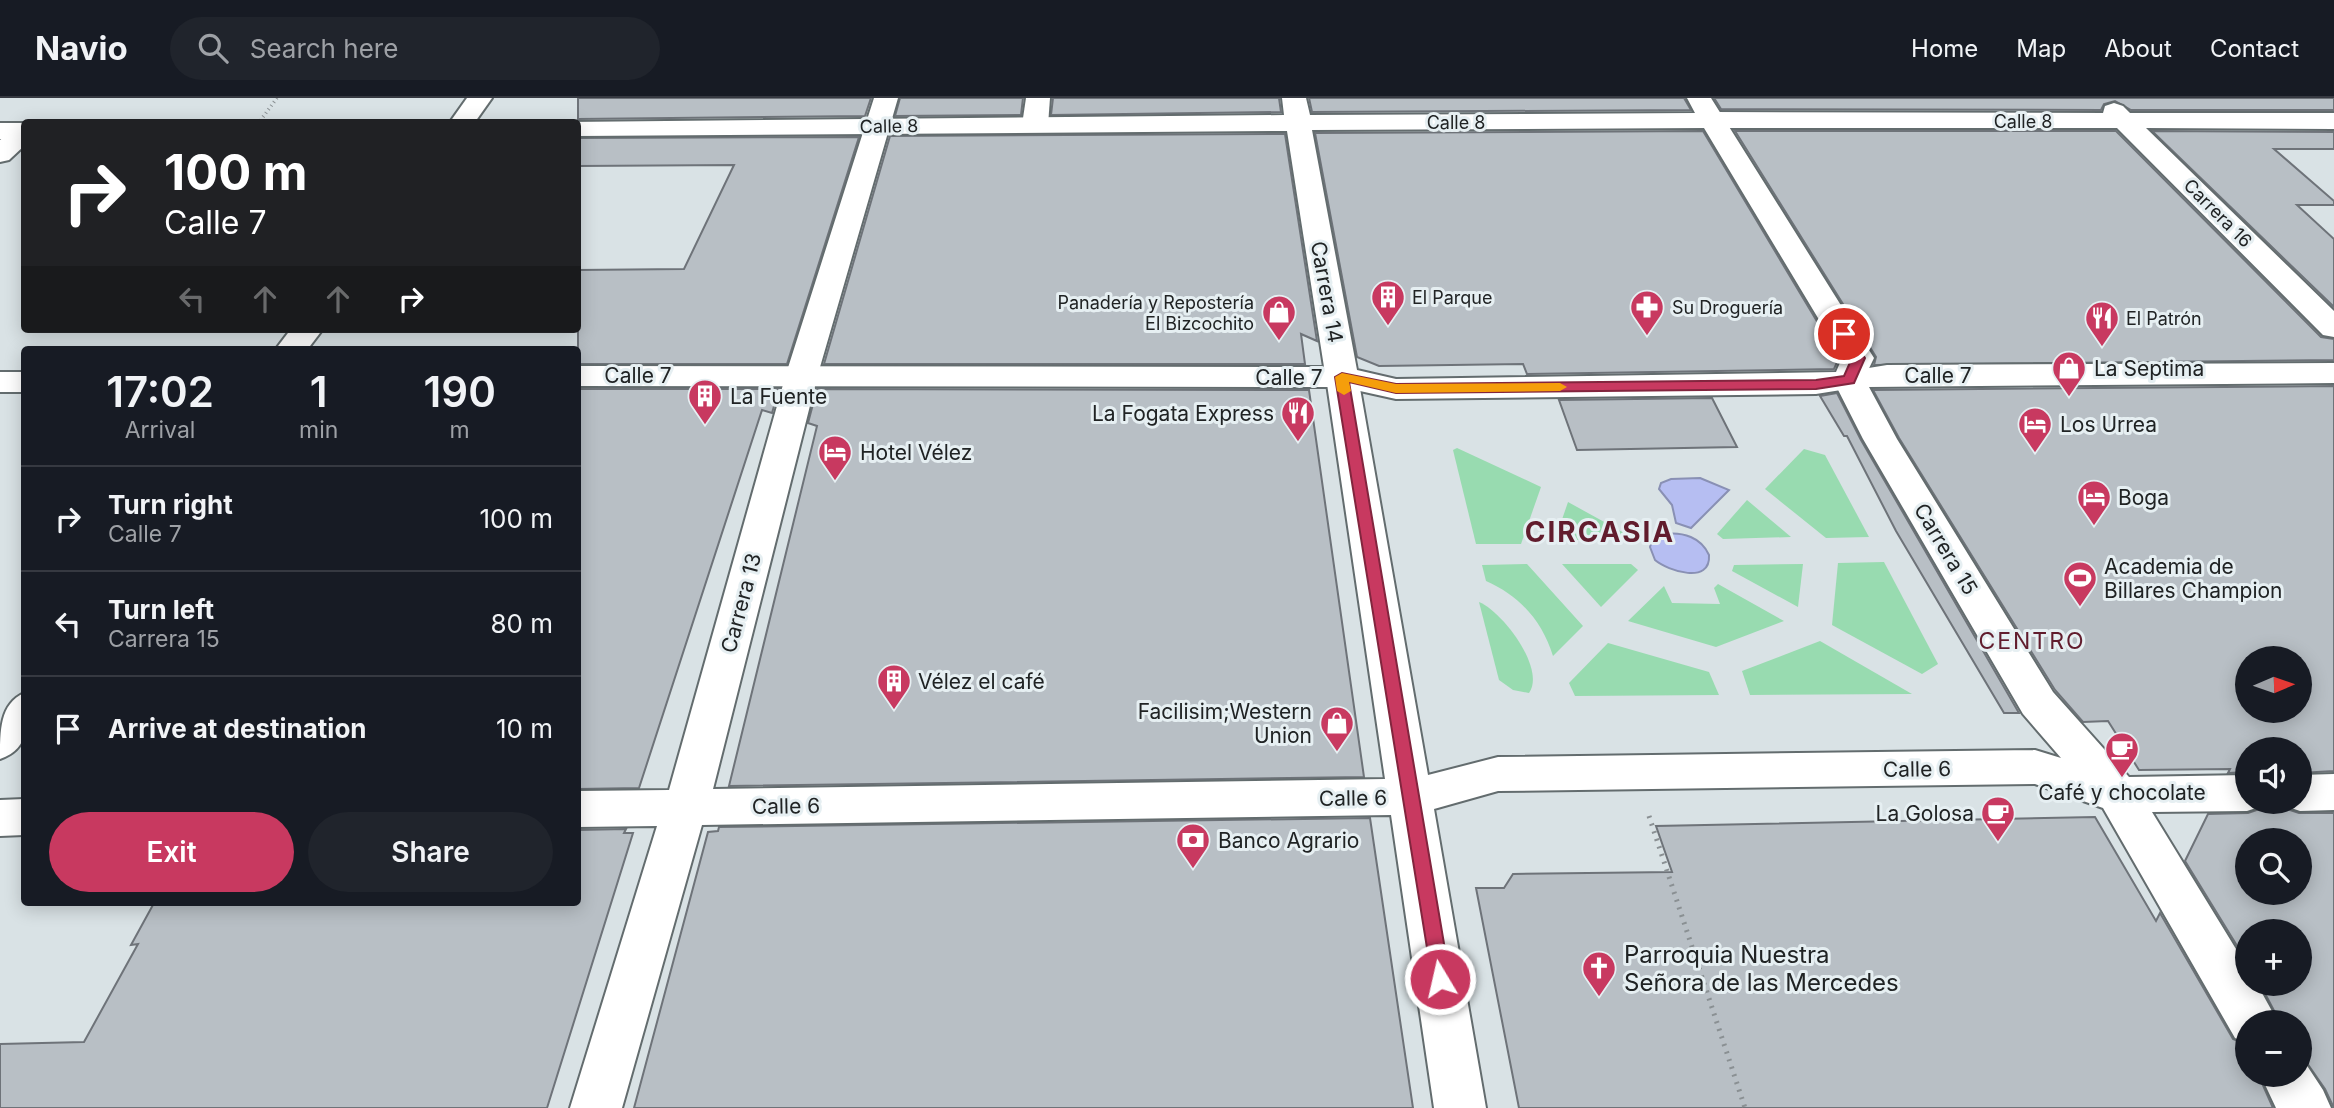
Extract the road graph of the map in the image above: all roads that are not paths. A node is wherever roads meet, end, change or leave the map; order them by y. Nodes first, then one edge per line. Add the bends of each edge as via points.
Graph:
1 (480, 98) edge
2 (1038, 98) edge
3 (2101, 98) edge
4 (1706, 109) edge
5 (1296, 110) edge
6 (882, 112) edge
7 (463, 119) edge
8 (2125, 121) junction
9 (2334, 121) edge
10 (1035, 125) junction
11 (581, 128) edge
12 (0, 131) edge
13 (21, 132) edge
14 (21, 135) edge
15 (0, 154) edge
16 (2334, 328) edge
17 (2334, 373) edge
18 (802, 374) junction
19 (581, 376) edge
20 (1342, 377) junction
21 (1849, 380) junction
22 (0, 382) edge
23 (21, 382) edge
24 (21, 713) edge
25 (0, 743) edge
26 (2334, 792) edge
27 (2235, 793) edge
28 (2312, 793) edge
29 (2118, 795) junction
30 (1412, 797) junction
31 (683, 807) junction
32 (581, 809) edge
33 (21, 817) edge
34 (0, 818) edge
35 (2246, 1010) edge
36 (2293, 1087) edge
37 (596, 1108) edge
38 (1460, 1108) edge
39 (2305, 1108) edge

1 - 7 street
2 - 10 street
3 - 8 street, Carrera 16
4 - 5 street, Calle 8
4 - 8 street, Calle 8
4 - 21 street via 1858,358
5 - 10 street, Calle 8
5 - 20 street, Carrera 14
6 - 10 street, Calle 8
6 - 11 street, Calle 8
6 - 18 street, Carrera 13
8 - 9 street, Calle 8
8 - 16 street, Carrera 16
12 - 13 street
14 - 15 street
17 - 21 street, Calle 7 via 1887,375
18 - 19 street, Calle 7
18 - 20 street, Calle 7
18 - 31 street, Carrera 13
20 - 21 street, Calle 7 via 1396,388
20 - 30 street, Carrera 14
21 - 29 street, Carrera 15 via 2038,703
22 - 23 street
24 - 25 street
26 - 28 street
27 - 29 street, Calle 6
29 - 30 street, Calle 6 via 2035,767 1498,774
29 - 35 street, Carrera 15
30 - 31 street, Calle 6
30 - 38 street, Carrera 14
31 - 32 street, Calle 6
31 - 37 street, Carrera 13
33 - 34 street
36 - 39 street

